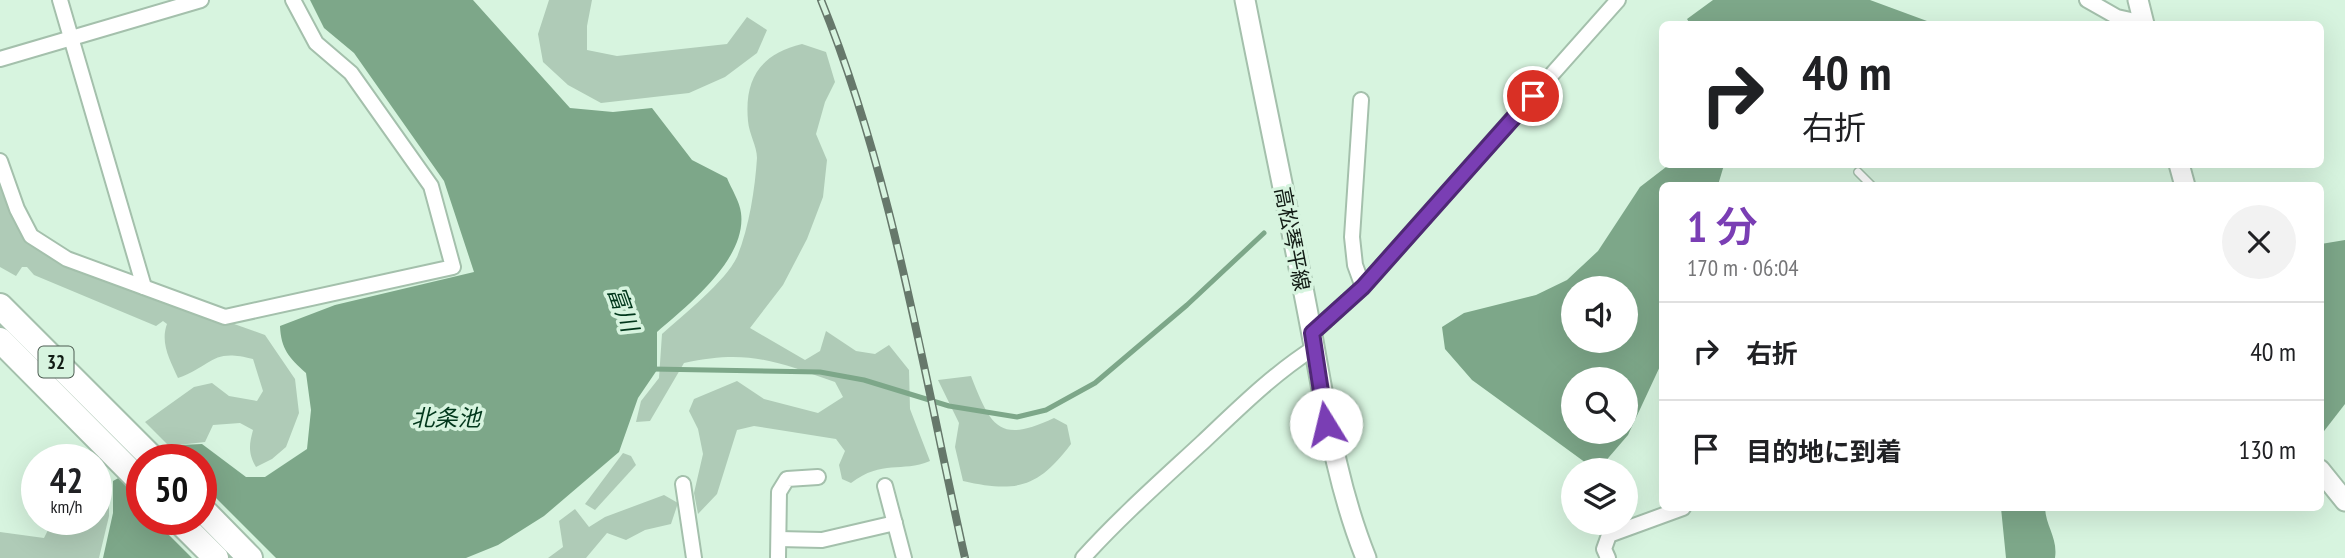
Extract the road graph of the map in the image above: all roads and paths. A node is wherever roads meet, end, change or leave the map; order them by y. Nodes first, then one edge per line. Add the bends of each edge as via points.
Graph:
1 (60, 0) edge
2 (201, 0) edge
3 (293, 0) edge
4 (1245, 0) edge
5 (1618, 0) edge
6 (2087, 0) edge
7 (2138, 0) edge
8 (2132, 21) edge
9 (2143, 21) edge
10 (71, 38) junction
11 (0, 60) edge
12 (1361, 100) dead end
13 (0, 161) edge
14 (1858, 172) dead end
15 (1868, 182) edge
16 (145, 287) junction
17 (1363, 287) junction
18 (0, 306) edge
19 (0, 340) edge
20 (1313, 341) junction
21 (138, 444) edge
22 (126, 467) edge
23 (2324, 475) edge
24 (818, 477) dead end
25 (683, 484) dead end
26 (885, 485) dead end
27 (2345, 500) edge
28 (1675, 511) edge
29 (895, 523) junction
30 (217, 524) edge
31 (193, 535) edge
32 (779, 540) junction
33 (216, 558) edge
34 (250, 558) edge
35 (694, 558) edge
36 (778, 558) edge
37 (904, 558) edge
38 (1083, 558) edge
39 (1366, 558) edge
40 (1608, 558) edge

1 - 10 street
2 - 10 street
3 - 16 street via 316,43 351,73 432,186 453,267 225,317
4 - 20 main road, 高松琴平線
5 - 17 street
6 - 8 street
7 - 9 main road
10 - 11 street
10 - 16 street
12 - 17 street via 1352,237
13 - 16 street via 31,236 66,259
14 - 15 lane
17 - 20 street
18 - 21 highway, 32
19 - 22 highway, 32
20 - 38 street
20 - 39 main road, 高松琴平線 via 1342,490
23 - 27 main road
24 - 32 street via 787,479 779,492
25 - 35 street
26 - 29 street
28 - 40 street via 1609,535 1604,550
29 - 32 street via 822,540
29 - 37 street
30 - 34 highway
31 - 33 highway
32 - 36 street

